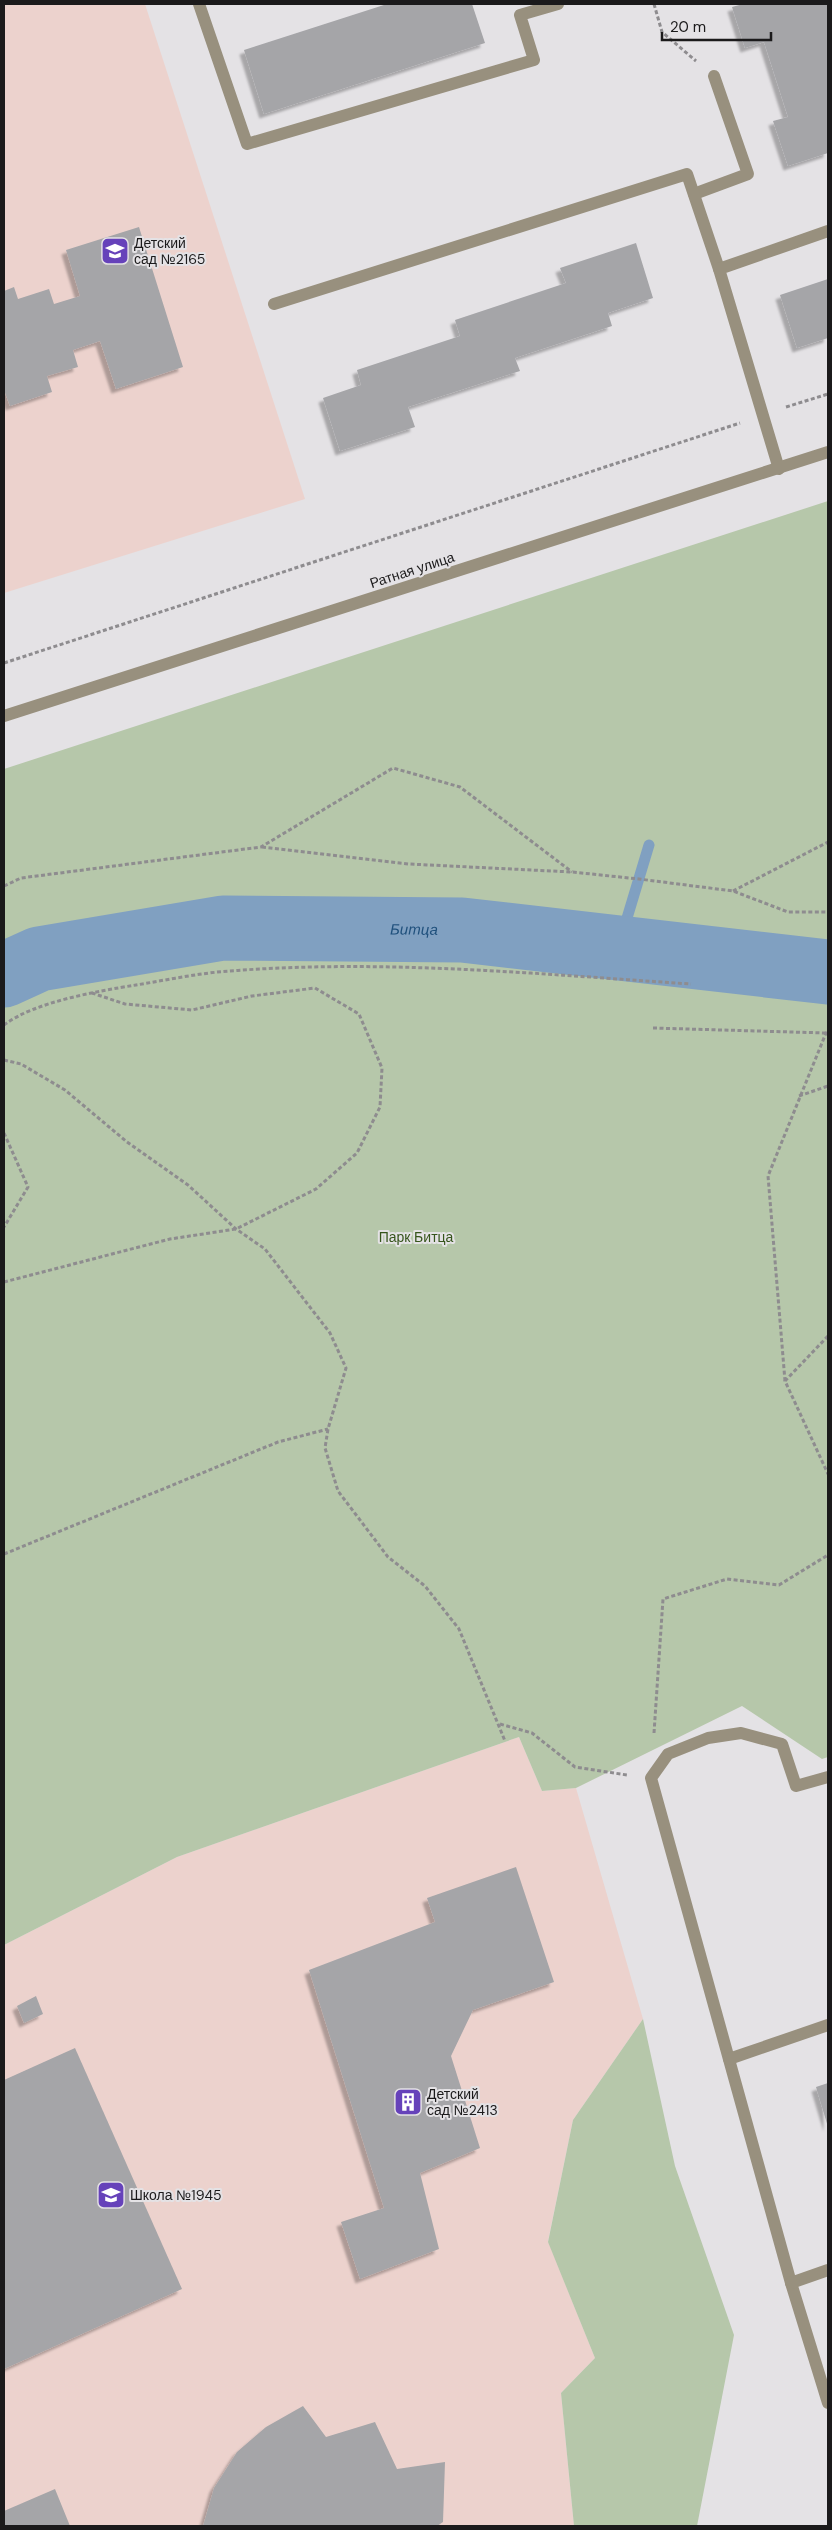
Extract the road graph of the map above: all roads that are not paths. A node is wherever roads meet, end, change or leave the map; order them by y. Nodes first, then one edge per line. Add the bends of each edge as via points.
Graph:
1 (199, 4) edge
2 (558, 4) edge
3 (714, 76) road end
4 (694, 194) junction
5 (828, 231) edge
6 (719, 269) junction
7 (274, 304) dead end
8 (828, 452) edge
9 (779, 469) junction
10 (4, 716) edge
11 (828, 1777) edge
12 (828, 2025) edge
13 (729, 2059) junction
14 (828, 2270) edge
15 (791, 2283) junction
16 (828, 2403) edge

1 - 2 street via 247,144 534,60 520,15
3 - 4 street via 748,174
4 - 6 street
4 - 7 street via 686,174
5 - 6 street
6 - 9 street
8 - 9 street, Ратная улица
9 - 10 street, Ратная улица
11 - 13 street via 796,1786 782,1744 741,1732 708,1738 668,1754 651,1778
12 - 13 street
13 - 15 street
14 - 15 street
15 - 16 street

